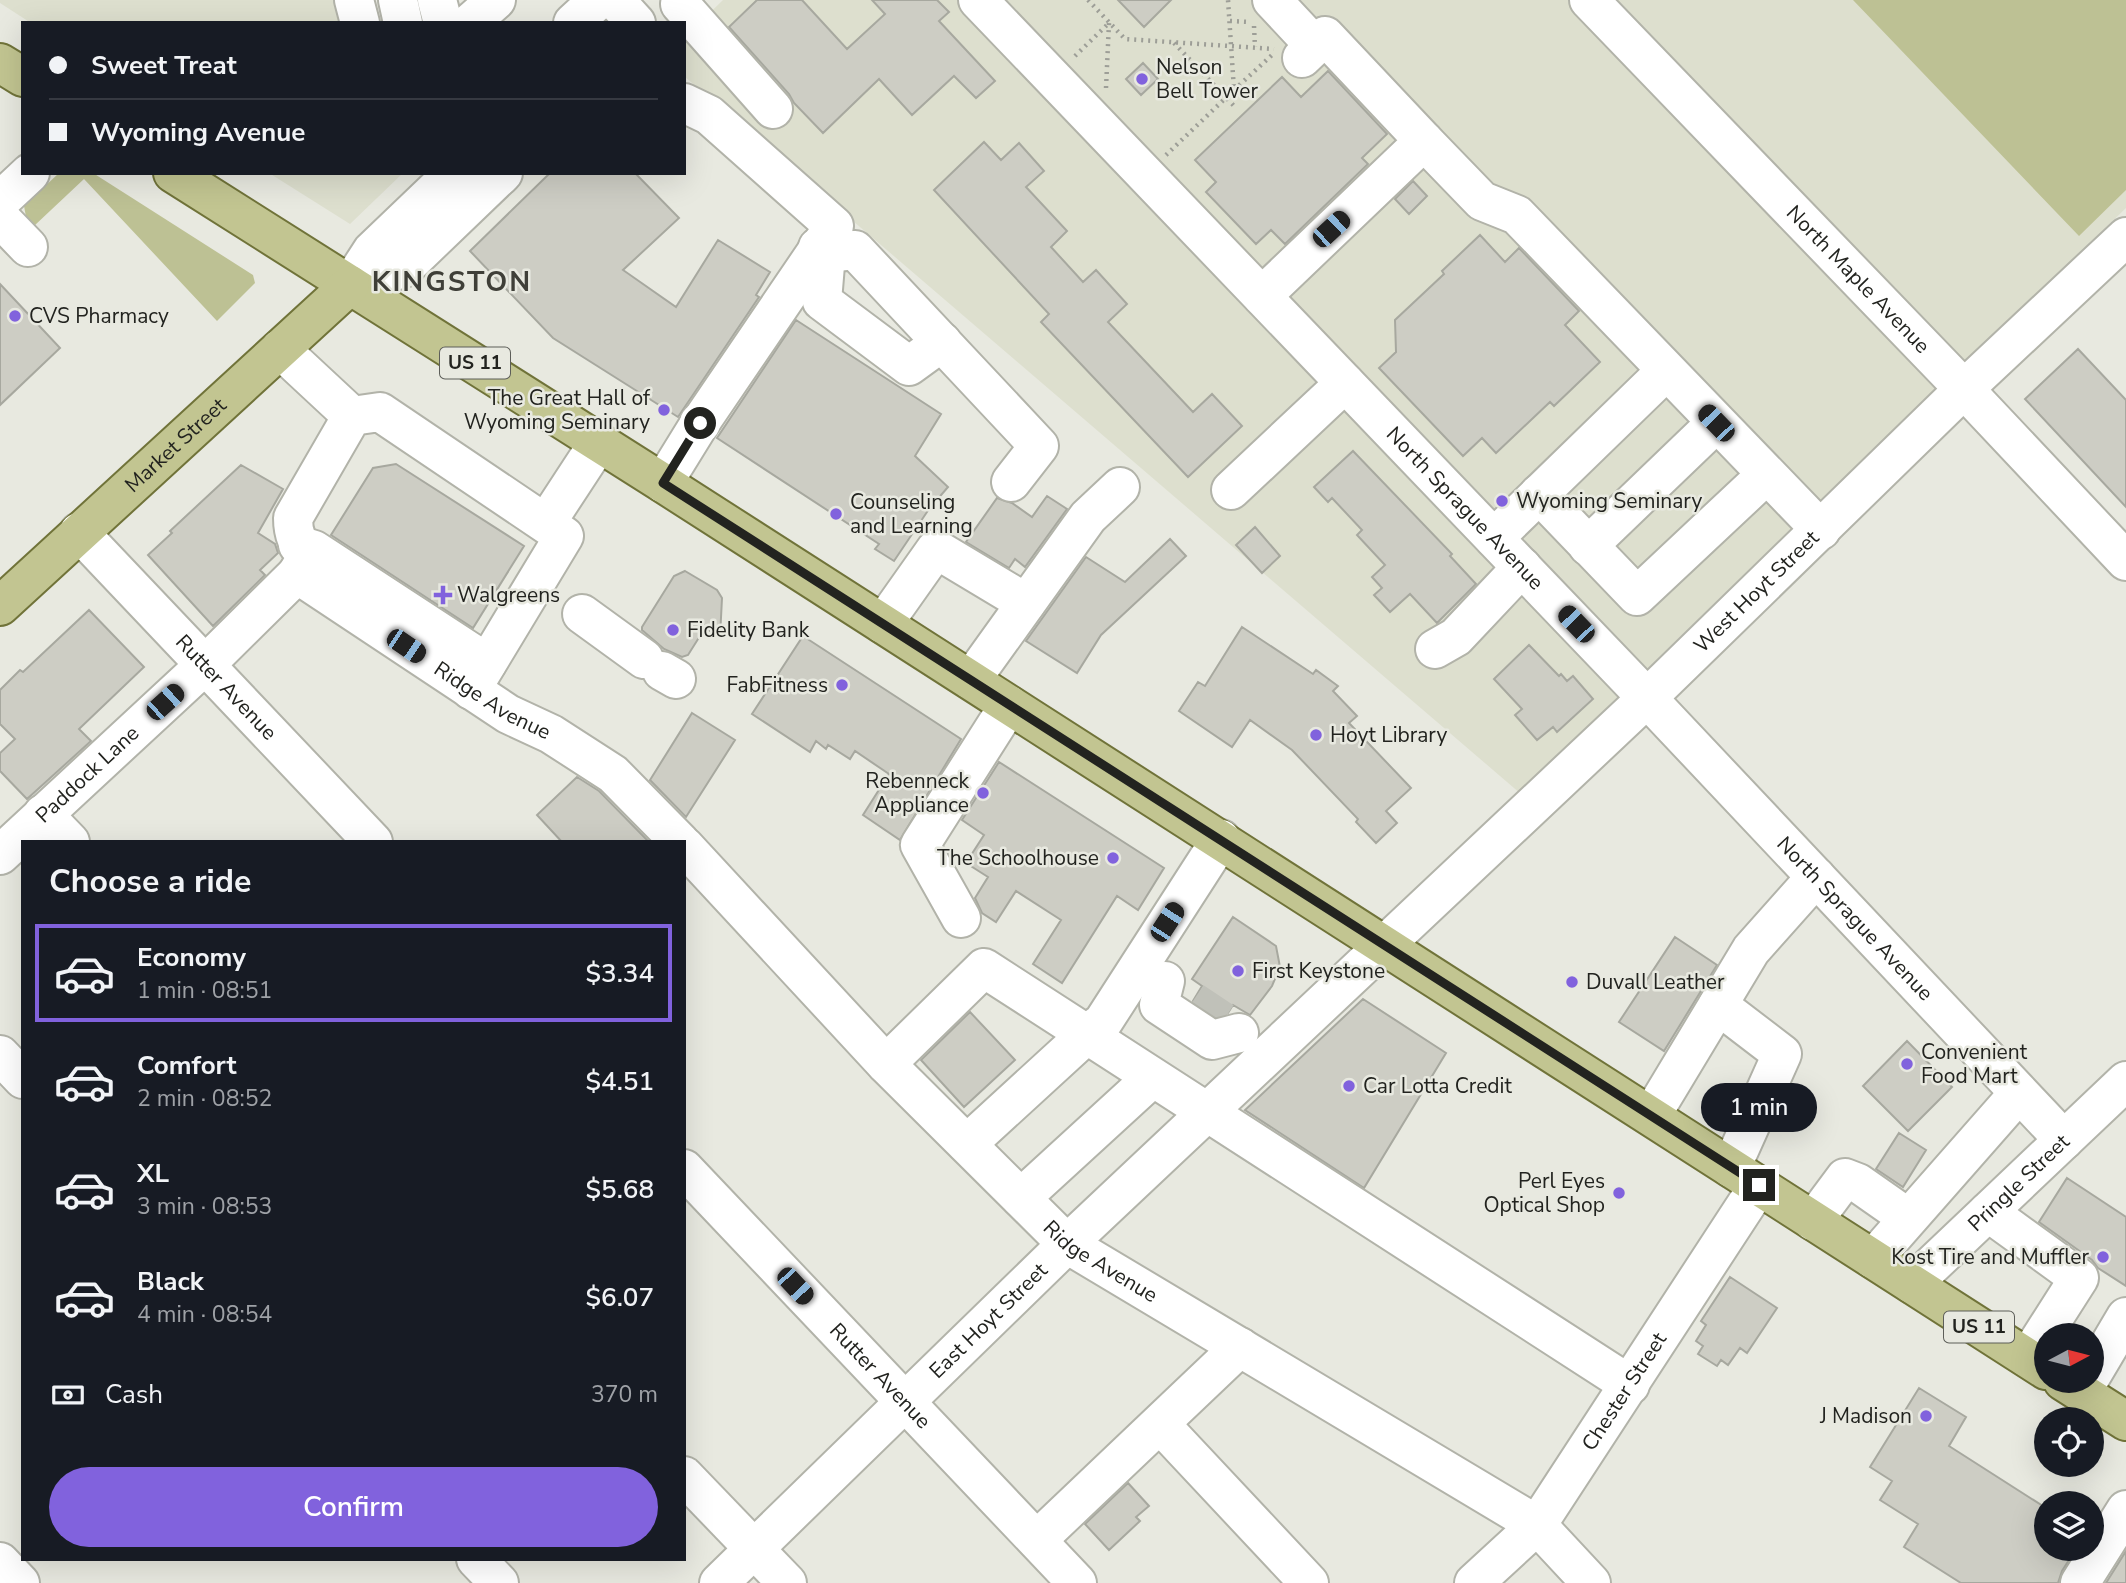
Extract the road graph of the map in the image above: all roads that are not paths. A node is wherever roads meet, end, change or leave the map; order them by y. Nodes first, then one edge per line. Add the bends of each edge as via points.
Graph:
1 (354, 0) edge
2 (398, 0) edge
3 (437, 0) edge
4 (496, 0) edge
5 (598, 0) edge
6 (615, 0) edge
7 (978, 0) edge
8 (1589, 0) edge
9 (675, 9) edge
10 (1263, 11) edge
11 (359, 21) edge
12 (403, 21) edge
13 (442, 21) edge
14 (472, 21) edge
15 (575, 21) edge
16 (634, 21) edge
17 (0, 63) edge
18 (21, 76) edge
19 (686, 104) edge
20 (773, 108) dead end
21 (1424, 141) junction
22 (29, 175) edge
23 (176, 175) edge
24 (501, 175) edge
25 (441, 179) edge
26 (451, 222) junction
27 (8, 227) edge
28 (2126, 237) edge
29 (822, 250) junction
30 (351, 285) junction
31 (1262, 296) junction
32 (942, 342) junction
33 (280, 349) junction
34 (1666, 371) junction
35 (1345, 383) junction
36 (1965, 390) junction
37 (352, 416) junction
38 (1716, 423) junction
39 (599, 442) junction
40 (1766, 475) junction
41 (1011, 482) dead end
42 (663, 483) junction
43 (1120, 487) dead end
44 (1231, 490) dead end
45 (1539, 494) junction
46 (546, 523) junction
47 (1821, 530) junction
48 (79, 532) junction
49 (1494, 538) junction
50 (1588, 546) junction
51 (301, 559) junction
52 (2126, 561) edge
53 (1522, 567) junction
54 (3, 596) edge
55 (1026, 603) junction
56 (582, 614) dead end
57 (883, 624) junction
58 (1434, 649) dead end
59 (205, 665) junction
60 (661, 670) dead end
61 (479, 677) junction
62 (971, 680) junction
63 (1647, 698) junction
64 (1009, 705) junction
65 (16, 830) edge
66 (1221, 839) junction
67 (61, 840) edge
68 (371, 840) edge
69 (671, 840) edge
70 (688, 859) edge
71 (1816, 877) junction
72 (961, 918) dead end
73 (1385, 945) junction
74 (1717, 1005) junction
75 (1205, 1009) junction
76 (1086, 1035) junction
77 (0, 1055) edge
78 (886, 1064) junction
79 (21, 1077) edge
80 (1152, 1078) junction
81 (2126, 1081) edge
82 (2019, 1093) junction
83 (1206, 1113) junction
84 (1651, 1116) junction
85 (1979, 1139) junction
86 (2064, 1140) junction
87 (967, 1144) junction
88 (686, 1171) edge
89 (1745, 1177) junction
90 (2020, 1181) junction
91 (1021, 1198) junction
92 (1988, 1212) junction
93 (1908, 1218) junction
94 (1813, 1221) junction
95 (1067, 1244) junction
96 (1873, 1259) junction
97 (1912, 1284) junction
98 (2126, 1317) edge
99 (2057, 1323) edge
100 (1240, 1347) junction
101 (2104, 1349) edge
102 (2034, 1362) edge
103 (1630, 1385) junction
104 (2094, 1393) edge
105 (906, 1403) junction
106 (2126, 1421) edge
107 (1160, 1424) junction
108 (686, 1478) edge
109 (2126, 1510) edge
110 (1536, 1525) junction
111 (1037, 1541) junction
112 (755, 1549) junction
113 (478, 1561) edge
114 (0, 1562) edge
115 (20, 1583) edge
116 (499, 1583) edge
117 (719, 1583) edge
118 (787, 1583) edge
119 (1077, 1583) edge
120 (1309, 1583) edge
121 (1474, 1583) edge
122 (1591, 1583) edge
123 (2080, 1583) edge

1 - 11 street
2 - 12 street
3 - 13 street
4 - 14 street
5 - 15 street
6 - 16 street
7 - 31 street, North Sprague Avenue
8 - 36 street, North Maple Avenue
9 - 20 street
10 - 21 street via 1309,52 1325,36
17 - 18 main road
19 - 29 street via 709,115 834,226
21 - 31 street
21 - 34 street via 1482,201 1517,215
22 - 27 street
23 - 30 main road, US 11
24 - 25 street, Market Street
24 - 26 street, Market Street
25 - 26 street
25 - 30 street, Market Street via 372,251
26 - 30 street, Market Street via 404,268
28 - 36 street, West Hoyt Street
29 - 32 street via 855,250
29 - 32 street via 822,301 909,366
29 - 42 street
30 - 33 main road, Market Street
30 - 39 main road, US 11
31 - 35 street, North Sprague Avenue
32 - 41 street via 1040,446
33 - 37 street
33 - 48 main road, Market Street
34 - 38 street
34 - 45 street
35 - 44 street
35 - 49 street, North Sprague Avenue
36 - 47 street, West Hoyt Street
36 - 52 street, North Maple Avenue
37 - 46 street via 380,412
37 - 51 street via 293,518
38 - 40 street
38 - 50 street
39 - 42 main road, US 11
39 - 46 street
40 - 47 street
40 - 50 street via 1637,596
42 - 57 main road, US 11
43 - 55 street via 1088,517
45 - 49 street
45 - 50 street
46 - 61 street via 564,536
47 - 63 street, West Hoyt Street
48 - 54 main road, Market Street
48 - 59 street, Rutter Avenue
49 - 53 street, North Sprague Avenue
51 - 59 street
51 - 61 street, Ridge Avenue
53 - 58 street via 1456,637
53 - 63 street, North Sprague Avenue
55 - 57 street via 936,549
55 - 62 street
56 - 60 street
57 - 62 main road, US 11
59 - 65 street, Paddock Lane
59 - 68 street, Rutter Avenue
61 - 69 street, Ridge Avenue via 508,714 551,734 613,774
62 - 64 main road, US 11
63 - 71 street, North Sprague Avenue
63 - 73 street, West Hoyt Street
64 - 66 main road, US 11
64 - 72 street via 920,845
65 - 67 street
66 - 73 main road, US 11
66 - 75 street
70 - 78 street, Ridge Avenue
71 - 74 street via 1751,950
71 - 82 street, North Sprague Avenue
73 - 75 street, East Hoyt Street
73 - 84 main road, US 11
74 - 84 street
74 - 89 street, Chester Street via 1782,1054
75 - 76 street via 1102,1022
75 - 83 street, East Hoyt Street
76 - 78 street via 984,968
76 - 80 street
76 - 87 street
77 - 79 street
78 - 87 street, Ridge Avenue
80 - 83 street
80 - 91 street
81 - 86 street, Pringle Street
82 - 85 street
82 - 86 street, North Sprague Avenue
83 - 95 street, East Hoyt Street
83 - 103 street
84 - 89 main road, US 11
85 - 90 street
85 - 93 street
86 - 90 street, Pringle Street
87 - 91 street, Ridge Avenue
88 - 105 street, Rutter Avenue
89 - 94 main road, US 11
89 - 103 street, Chester Street
90 - 92 street, Pringle Street
91 - 95 street, Ridge Avenue
92 - 97 street, Pringle Street
92 - 99 street via 2079,1278
93 - 94 street via 1845,1178
93 - 96 street
94 - 96 main road, US 11
95 - 100 street, Ridge Avenue
95 - 105 street, East Hoyt Street
96 - 97 main road, US 11
97 - 102 main road, US 11
98 - 101 street
100 - 107 street
100 - 110 street, Ridge Avenue
103 - 110 street, Chester Street
104 - 106 main road
105 - 111 street, Rutter Avenue
105 - 112 street, East Hoyt Street
107 - 111 street
107 - 120 street
108 - 112 street
109 - 123 street
110 - 121 street, Chester Street
110 - 122 street, Ridge Avenue
111 - 119 street, Rutter Avenue
112 - 117 street, East Hoyt Street
112 - 118 street
113 - 116 street
114 - 115 street

